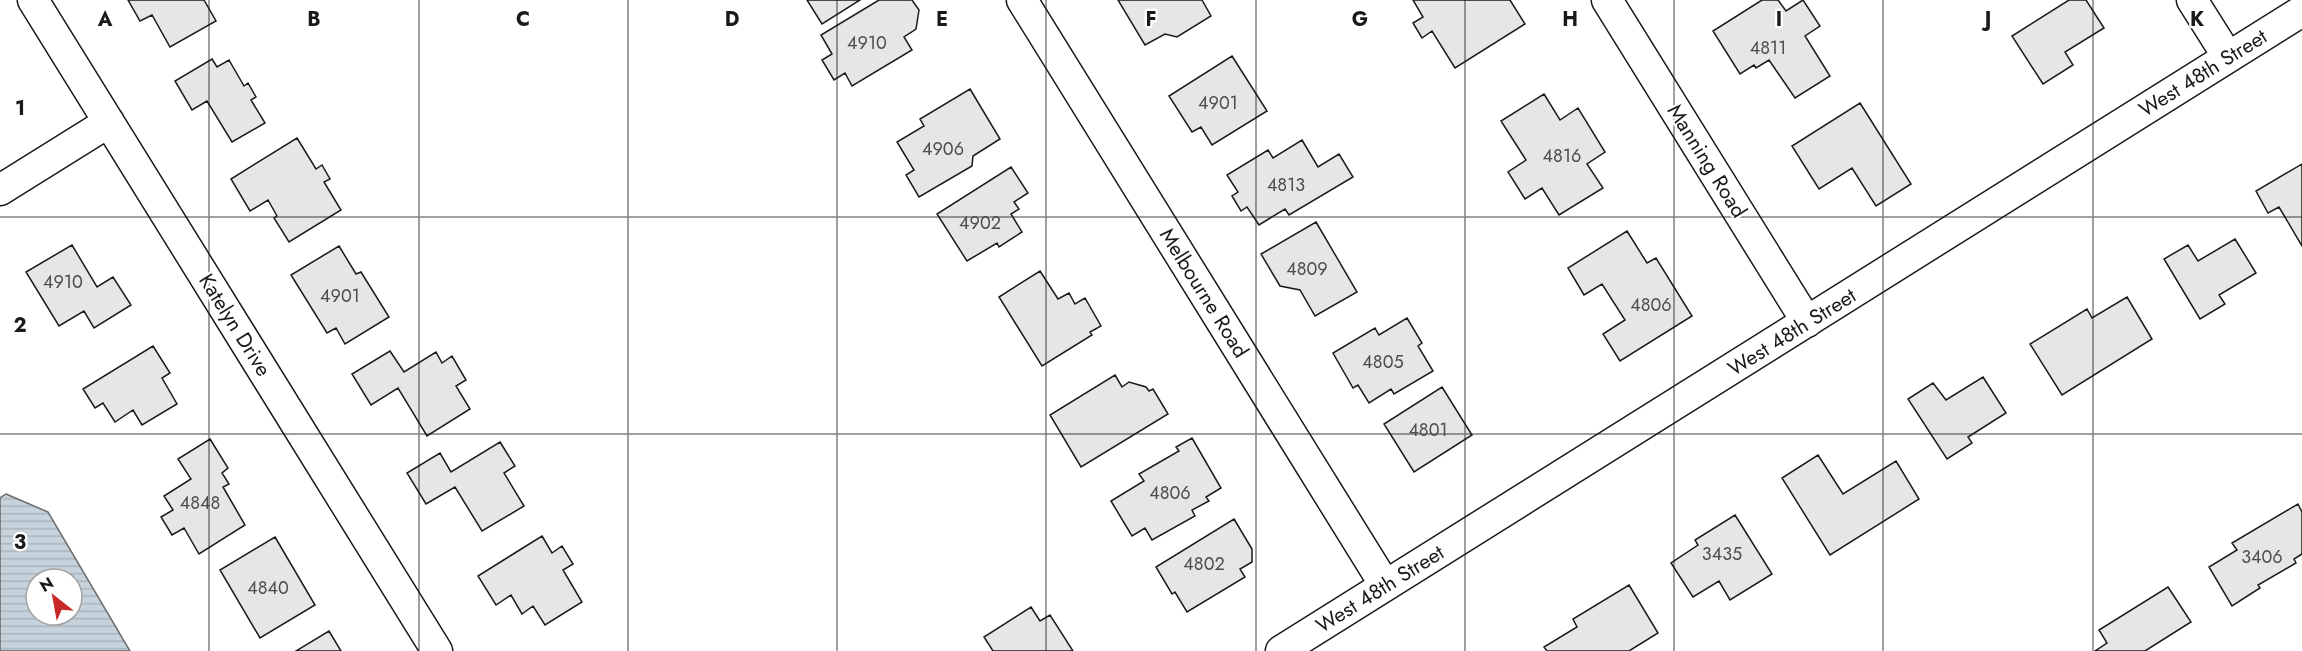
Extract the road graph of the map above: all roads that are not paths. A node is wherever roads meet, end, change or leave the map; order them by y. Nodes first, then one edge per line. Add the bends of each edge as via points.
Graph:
1 (33, 0) edge
2 (1022, 0) edge
3 (1607, 0) edge
4 (2192, 0) edge
5 (2302, 11) edge
6 (2228, 57) junction
7 (109, 122) junction
8 (0, 190) edge
9 (1807, 322) junction
10 (1385, 585) junction
11 (437, 651) edge
12 (1281, 651) edge

1 - 7 street, Katelyn Drive
2 - 10 street, Melbourne Road
3 - 9 street, Manning Road
4 - 6 street
5 - 6 street, West 48th Street
6 - 9 street, West 48th Street
7 - 8 street
7 - 11 street, Katelyn Drive
9 - 10 street, West 48th Street
10 - 12 street, West 48th Street

